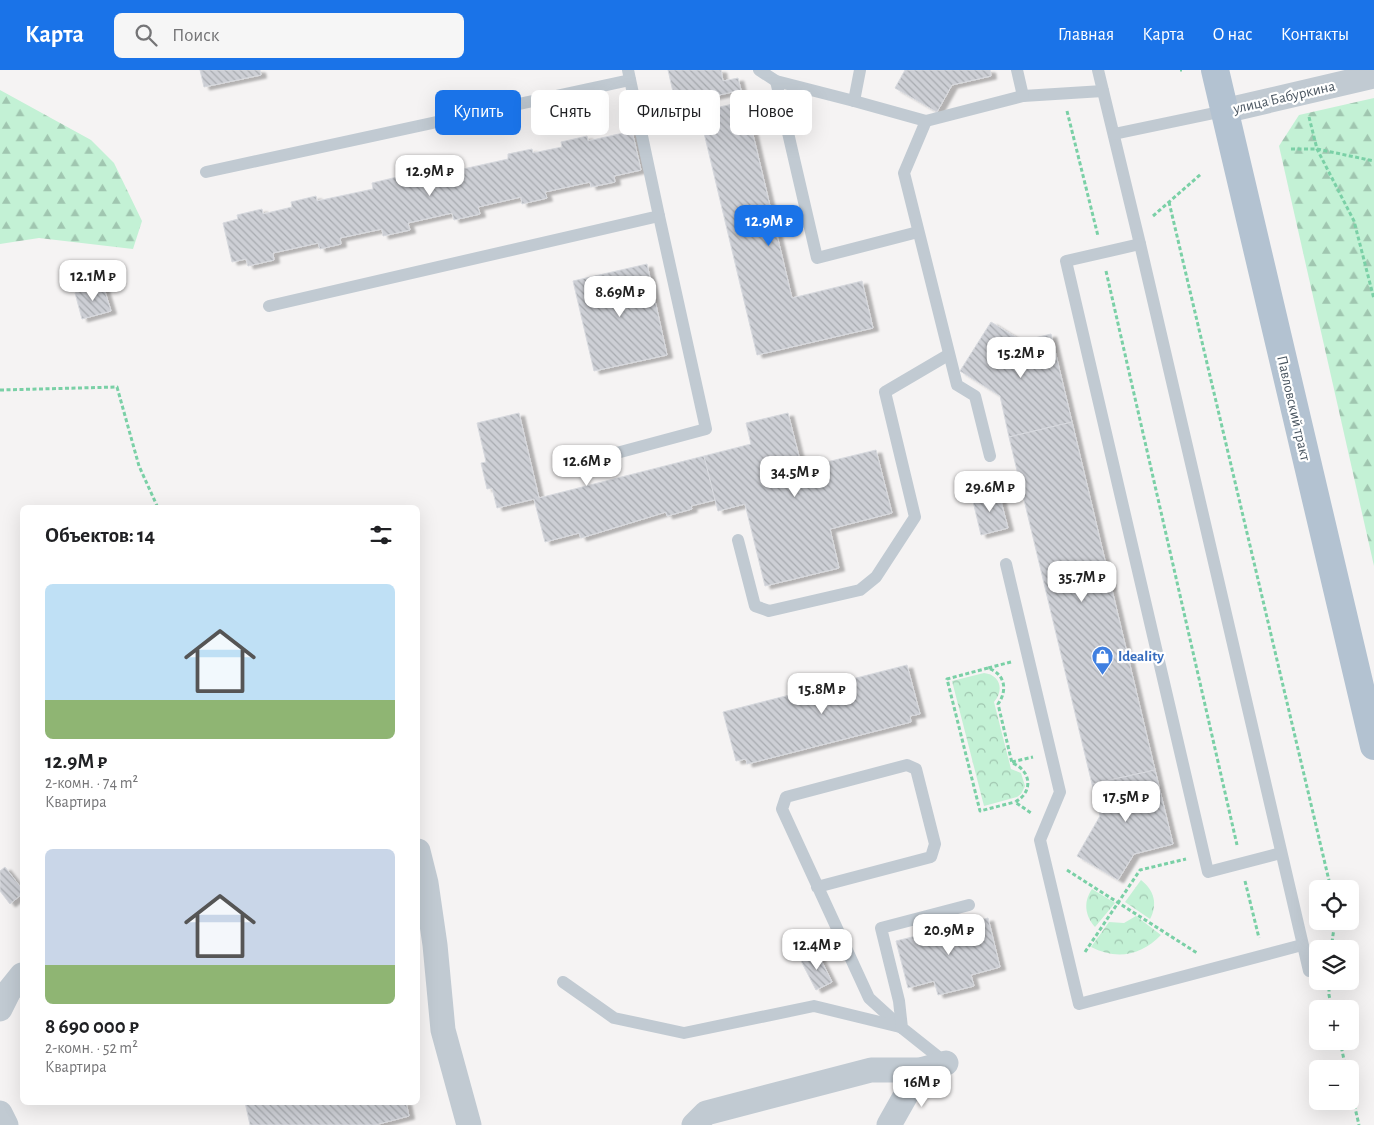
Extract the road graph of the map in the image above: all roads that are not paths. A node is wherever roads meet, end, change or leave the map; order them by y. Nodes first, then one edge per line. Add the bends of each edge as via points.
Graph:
1 (759, 70) edge
2 (860, 70) edge
3 (1017, 70) edge
4 (1098, 70) edge
5 (1214, 70) edge
6 (629, 75) edge
7 (1374, 76) edge
8 (776, 81) junction
9 (1103, 91) junction
10 (1024, 96) junction
11 (854, 101) junction
12 (1224, 111) junction
13 (926, 121) junction
14 (1114, 134) junction
15 (206, 172) dead end
16 (659, 216) junction
17 (918, 232) junction
18 (1140, 244) junction
19 (269, 306) dead end
20 (948, 354) junction
21 (990, 456) dead end
22 (572, 465) dead end
23 (738, 540) dead end
24 (1006, 564) dead end
25 (1374, 746) edge
26 (1281, 854) junction
27 (420, 859) edge
28 (818, 887) junction
29 (969, 905) dead end
30 (1302, 945) junction
31 (1309, 971) dead end
32 (20, 977) edge
33 (563, 982) dead end
34 (0, 1009) edge
35 (902, 1028) junction
36 (946, 1063) joint
37 (920, 1070) junction
38 (0, 1113) edge
39 (6, 1125) edge
40 (469, 1125) edge
41 (694, 1125) edge
42 (889, 1125) edge

1 - 8 lane
2 - 11 lane
3 - 10 lane
4 - 9 lane
5 - 12 main road, Павловский тракт
6 - 15 lane
6 - 16 lane
7 - 12 street, улица Бабуркина
8 - 11 lane
8 - 17 lane via 817,258
9 - 10 lane
9 - 14 lane
10 - 13 lane
11 - 13 lane
12 - 14 lane
12 - 25 main road, Павловский тракт
13 - 17 lane via 904,173
14 - 18 lane
16 - 19 lane
16 - 22 lane via 706,429
17 - 20 lane
18 - 26 lane
18 - 26 lane via 1066,261 1208,872
20 - 21 lane via 957,385 975,396
20 - 23 lane via 885,392 915,517 876,577 860,590 769,611 755,606
24 - 30 lane via 1060,792 1040,840 1079,1004
26 - 30 lane
27 - 40 street via 435,945 444,1030
28 - 28 lane via 782,810 786,797 907,765 916,769 936,844 931,857
28 - 35 lane via 869,998
29 - 35 lane via 881,928 899,1001
30 - 31 lane
32 - 34 street
33 - 35 lane via 614,1018 684,1033 814,1006
35 - 36 lane
36 - 37 street
37 - 41 street via 871,1070 706,1113
37 - 42 street
38 - 39 street

